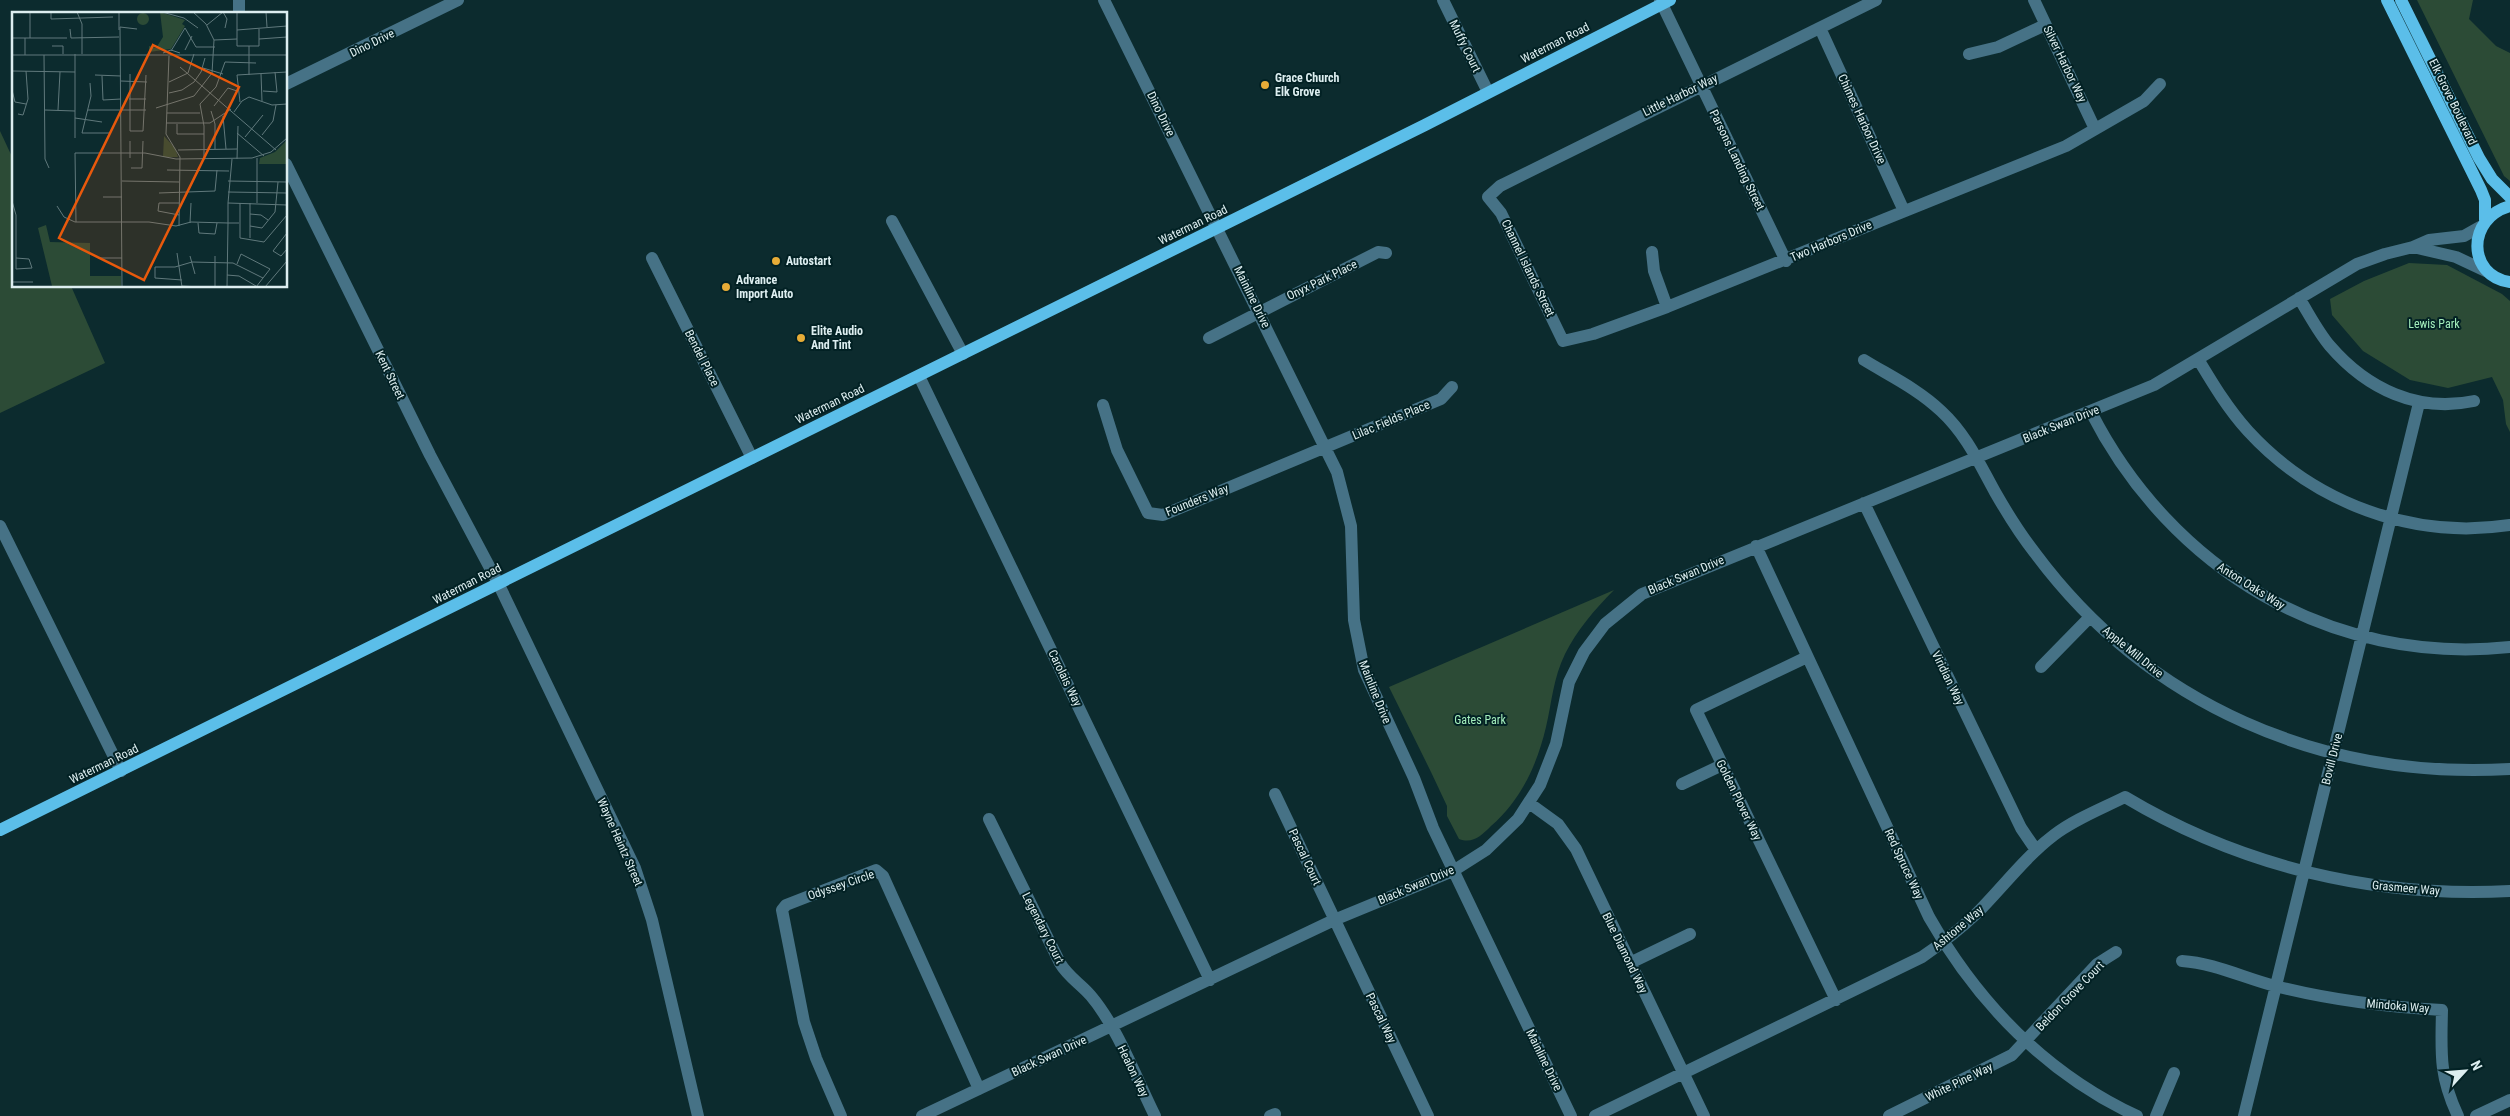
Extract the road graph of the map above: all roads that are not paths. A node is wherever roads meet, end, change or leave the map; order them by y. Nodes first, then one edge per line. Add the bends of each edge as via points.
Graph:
1 (458, 0) edge
2 (1104, 0) edge
3 (1443, 0) edge
4 (1876, 0) edge
5 (2034, 0) edge
6 (2387, 0) edge
7 (2401, 0) edge
8 (1664, 1) edge
9 (2045, 25) junction
10 (1820, 28) junction
11 (1970, 54) dead end
12 (288, 83) edge
13 (2160, 84) dead end
14 (1700, 85) junction
15 (1488, 92) junction
16 (2095, 129) junction
17 (288, 168) edge
18 (1488, 197) joint
19 (2510, 197) edge
20 (2510, 206) edge
21 (1904, 211) junction
22 (892, 221) dead end
23 (2483, 223) junction
24 (1217, 228) junction
25 (2413, 247) junction
26 (1652, 252) dead end
27 (1386, 254) dead end
28 (652, 258) dead end
29 (1786, 261) junction
30 (2488, 272) junction
31 (2509, 282) edge
32 (2298, 298) junction
33 (1667, 307) junction
34 (1259, 311) junction
35 (1209, 338) dead end
36 (1562, 342) joint
37 (963, 354) junction
38 (2198, 359) junction
39 (1864, 360) dead end
40 (920, 376) junction
41 (1452, 387) dead end
42 (2474, 401) dead end
43 (2419, 402) junction
44 (1103, 404) dead end
45 (2091, 412) junction
46 (1327, 448) junction
47 (1978, 457) junction
48 (752, 458) junction
49 (1864, 503) junction
50 (2391, 518) junction
51 (2510, 525) edge
52 (0, 526) edge
53 (1756, 546) junction
54 (498, 584) junction
55 (2090, 617) junction
56 (2362, 636) junction
57 (2510, 647) edge
58 (1807, 657) junction
59 (2041, 667) dead end
60 (2333, 754) junction
61 (1722, 765) junction
62 (2510, 769) edge
63 (121, 771) junction
64 (1682, 784) dead end
65 (1275, 794) dead end
66 (1530, 803) junction
67 (989, 819) dead end
68 (0, 830) edge
69 (2036, 850) junction
70 (1453, 871) junction
71 (2304, 872) junction
72 (2510, 891) edge
73 (1334, 920) junction
74 (1690, 934) dead end
75 (1943, 942) junction
76 (2116, 952) dead end
77 (2182, 961) dead end
78 (1630, 963) junction
79 (1210, 980) junction
80 (2276, 986) junction
81 (1836, 1000) junction
82 (1111, 1027) junction
83 (2025, 1042) junction
84 (1684, 1073) junction
85 (2174, 1073) dead end
86 (979, 1089) junction
87 (2510, 1100) edge
88 (2119, 1112) edge
89 (698, 1116) edge
90 (841, 1116) edge
91 (922, 1116) edge
92 (1155, 1116) edge
93 (1428, 1116) edge
94 (1571, 1116) edge
95 (1595, 1116) edge
96 (1704, 1116) edge
97 (1888, 1116) edge
98 (2137, 1116) edge
99 (2156, 1116) edge
100 (2244, 1116) edge
101 (2458, 1116) edge
102 (2476, 1116) edge

1 - 12 street, Dino Drive
2 - 24 street, Dino Drive
3 - 15 street, Muffy Court
4 - 10 street, Little Harbor Way
5 - 9 street, Silver Harbor Way
6 - 23 main road, Elk Grove Boulevard via 2480,188 2484,200
7 - 19 main road, Elk Grove Boulevard via 2478,158
8 - 14 street, Parsons Landing Street
8 - 15 main road, Waterman Road
9 - 11 street via 1998,47
9 - 16 street, Silver Harbor Way
10 - 14 street, Little Harbor Way
10 - 21 street, Chimes Harbor Drive
13 - 16 street, Two Harbors Drive via 2144,101
14 - 18 street, Little Harbor Way via 1500,186
14 - 29 street, Parsons Landing Street
15 - 24 main road, Waterman Road
16 - 21 street, Two Harbors Drive via 2066,146
17 - 54 street, Kent Street via 430,455
18 - 36 street, Channel Islands Street via 1501,213
20 - 23 main road via 2493,212
21 - 29 street, Two Harbors Drive
22 - 37 street
23 - 25 street, Black Swan Drive via 2464,236 2430,240
23 - 30 main road, Elk Grove Boulevard via 2478,246
24 - 34 street, Mainline Drive
24 - 37 main road, Waterman Road
25 - 30 street, Black Swan Drive via 2456,257
25 - 32 street, Black Swan Drive via 2357,264
26 - 33 street via 1654,271
27 - 34 street, Onyx Park Place via 1378,252
28 - 48 street, Bendel Place
29 - 33 street, Two Harbors Drive
30 - 31 main road
32 - 38 street, Black Swan Drive
32 - 43 street via 2320,332 2347,364 2380,388
33 - 36 street, Two Harbors Drive
34 - 35 street, Onyx Park Place
34 - 46 street, Mainline Drive
37 - 40 main road, Waterman Road
38 - 45 street, Black Swan Drive via 2154,385
38 - 50 street via 2247,429 2278,459 2322,490
39 - 47 street, Apple Mill Drive via 1922,394 1942,411
40 - 48 main road, Waterman Road
40 - 79 street, Carolais Way
41 - 46 street, Lilac Fields Place via 1441,399
42 - 43 street via 2447,405
43 - 50 street, Bovill Drive
44 - 46 street, Founders Way via 1117,450 1148,513 1163,515
45 - 47 street, Black Swan Drive
45 - 56 street, Anton Oaks Way via 2122,466 2144,496 2206,558 2291,611
46 - 70 street, Mainline Drive via 1345,497 1351,526 1354,620 1364,670
47 - 49 street, Black Swan Drive
47 - 55 street, Apple Mill Drive via 2028,545
48 - 54 main road, Waterman Road
49 - 53 street, Black Swan Drive
49 - 69 street, Viridian Way via 2021,828
50 - 51 street via 2454,528
50 - 56 street, Bovill Drive
52 - 63 street
53 - 58 street, Red Spruce Way
53 - 66 street, Black Swan Drive via 1642,594 1605,624 1584,652 1570,682 1548,766
54 - 63 main road, Waterman Road
54 - 89 street, Wayne Heintz Street via 635,868 652,920
55 - 59 street
55 - 60 street, Apple Mill Drive via 2129,652 2188,693 2251,726
56 - 57 street, Anton Oaks Way via 2433,648
56 - 60 street, Bovill Drive
58 - 61 street, Golden Plover Way via 1696,710
58 - 75 street, Red Spruce Way
60 - 62 street, Apple Mill Drive via 2418,769
60 - 71 street, Bovill Drive
61 - 64 street
61 - 81 street, Golden Plover Way
63 - 68 main road, Waterman Road
65 - 73 street, Pascal Court
66 - 70 street, Black Swan Drive via 1501,837
66 - 78 street, Blue Diamond Way via 1568,837
67 - 82 street, Legendary Court via 1060,963 1068,976 1091,996
69 - 71 street, Ashtone Way via 2075,821 2125,797 2214,842
69 - 75 street, Ashtone Way via 1976,914
70 - 73 street, Black Swan Drive
70 - 94 street, Mainline Drive
71 - 72 street, Grasmeer Way via 2389,888 2433,892
71 - 80 street, Bovill Drive
73 - 79 street, Black Swan Drive
73 - 93 street, Pascal Way
74 - 78 street
75 - 81 street, Ashtone Way via 1894,972
75 - 83 street, Red Spruce Way via 1987,1002
76 - 83 street, Beldon Grove Court via 2097,964
77 - 80 street via 2198,962
78 - 84 street, Blue Diamond Way
79 - 82 street, Black Swan Drive
80 - 100 street, Bovill Drive
80 - 101 street, Mindoka Way via 2358,1002 2442,1010 2442,1068 2445,1085
81 - 84 street, Ashtone Way
82 - 86 street, Black Swan Drive
82 - 92 street, Healon Way
83 - 88 street, Red Spruce Way
83 - 97 street, White Pine Way via 1997,1064
84 - 95 street, Ashtone Way
84 - 96 street, Blue Diamond Way
85 - 99 street
86 - 90 street, Odyssey Circle via 883,876 876,870 786,905 782,910 804,1022
86 - 91 street, Black Swan Drive
87 - 102 street
88 - 98 street, Red Spruce Way

